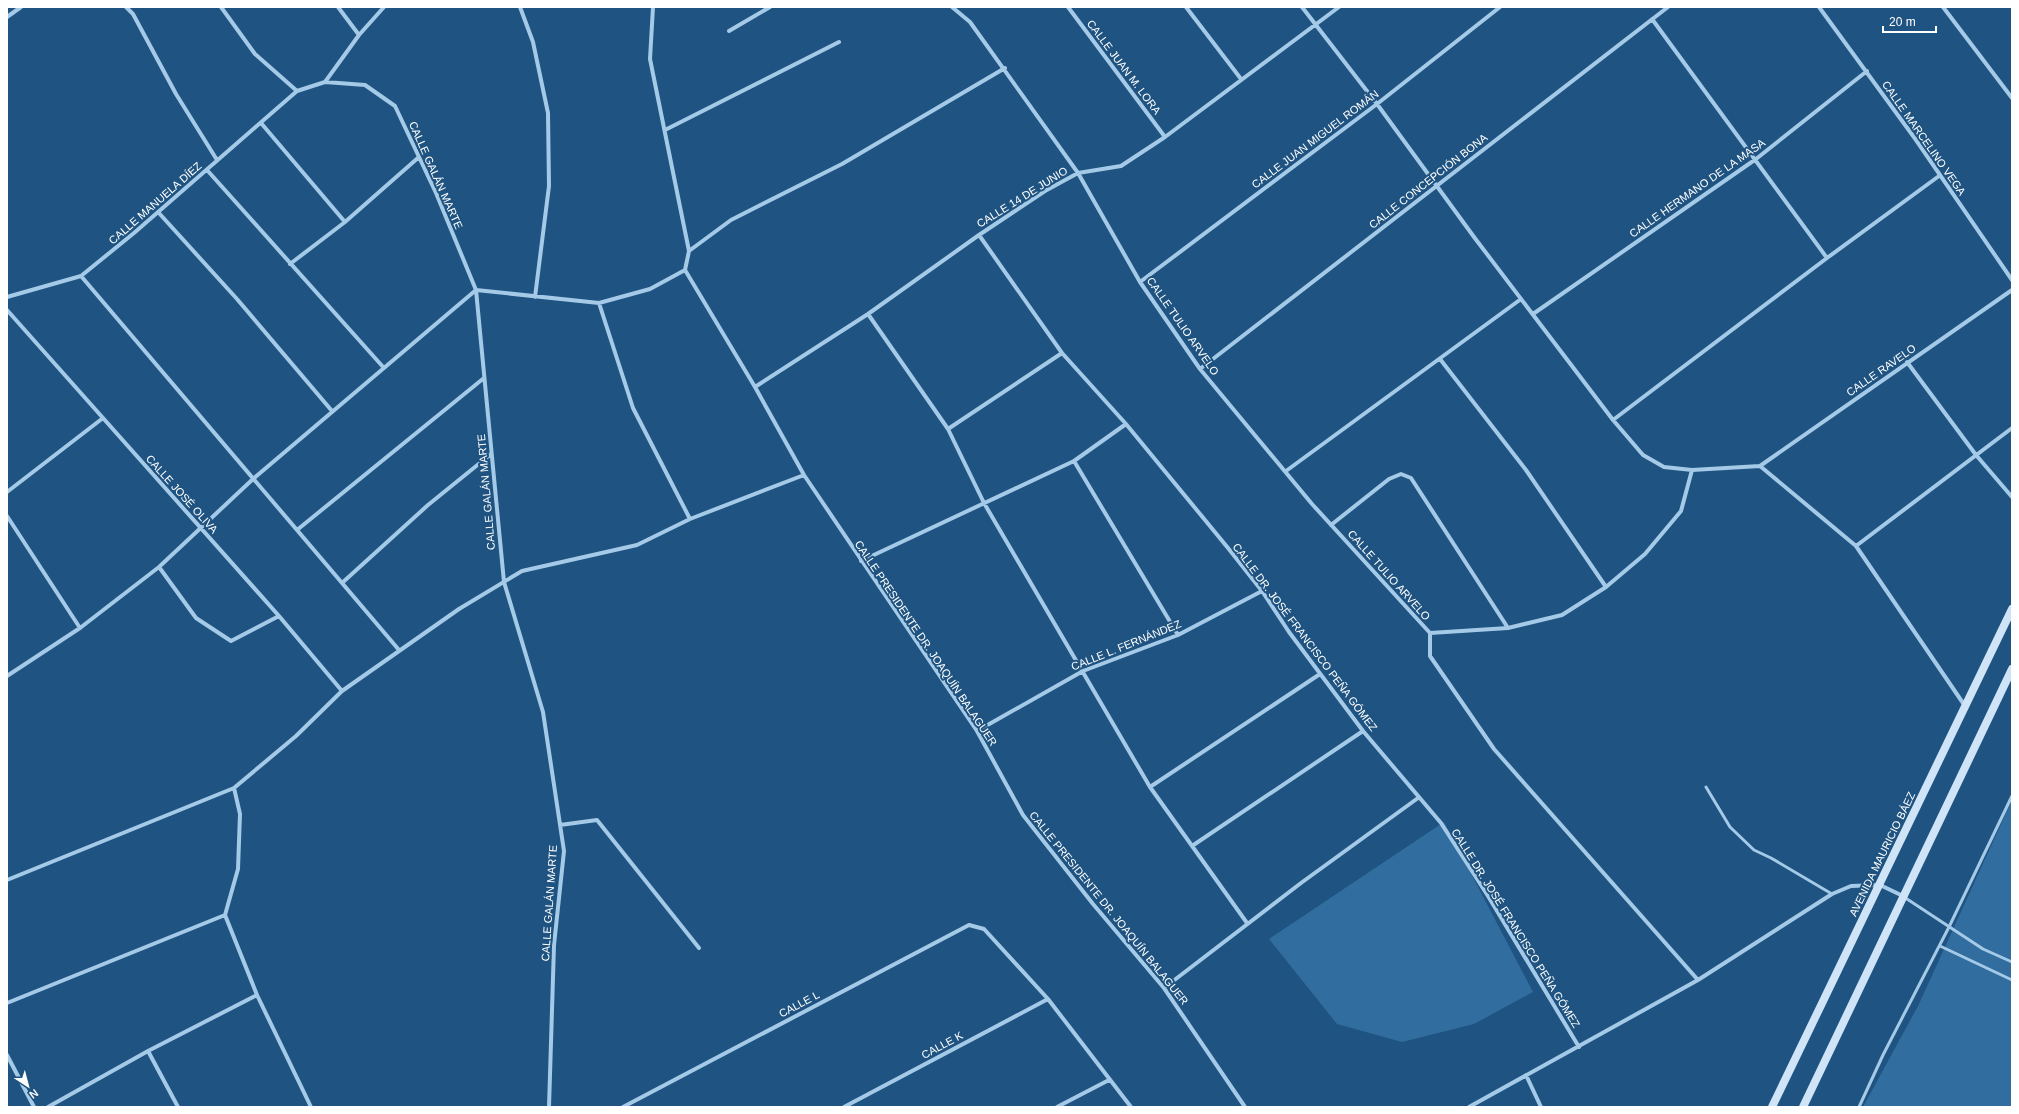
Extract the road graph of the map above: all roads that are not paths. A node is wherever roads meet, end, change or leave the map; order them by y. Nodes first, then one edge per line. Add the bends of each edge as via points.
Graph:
1 (21, 7) edge
2 (126, 7) edge
3 (221, 7) edge
4 (338, 7) edge
5 (384, 7) edge
6 (520, 7) edge
7 (653, 7) edge
8 (770, 7) edge
9 (952, 7) edge
10 (1068, 7) edge
11 (1186, 7) edge
12 (1302, 7) edge
13 (1339, 7) edge
14 (1500, 7) edge
15 (1668, 7) edge
16 (1819, 7) edge
17 (1943, 7) edge
18 (7, 17) edge
19 (1652, 19) junction
20 (1316, 25) junction
21 (729, 31) dead end
22 (359, 35) junction
23 (839, 42) dead end
24 (1005, 68) junction
25 (1867, 71) junction
26 (1241, 79) junction
27 (324, 82) junction
28 (297, 91) junction
29 (2012, 98) edge
30 (1377, 104) junction
31 (260, 123) junction
32 (665, 130) junction
33 (1165, 137) junction
34 (419, 157) junction
35 (1756, 158) junction
36 (217, 160) junction
37 (207, 170) junction
38 (1078, 173) junction
39 (1939, 176) junction
40 (1436, 186) junction
41 (158, 212) junction
42 (345, 222) junction
43 (979, 235) junction
44 (689, 251) junction
45 (1827, 258) junction
46 (290, 264) junction
47 (685, 270) junction
48 (81, 276) junction
49 (2012, 280) edge
50 (1140, 282) junction
51 (476, 290) junction
52 (2012, 290) edge
53 (535, 296) junction
54 (7, 297) edge
55 (1521, 299) junction
56 (599, 303) junction
57 (7, 310) edge
58 (868, 314) junction
59 (1533, 314) junction
60 (1062, 353) junction
61 (1440, 359) junction
62 (1907, 362) junction
63 (384, 368) junction
64 (1200, 369) junction
65 (484, 378) junction
66 (755, 387) junction
67 (332, 411) junction
68 (103, 418) junction
69 (1613, 420) junction
70 (1126, 424) junction
71 (2012, 428) edge
72 (948, 429) junction
73 (491, 454) junction
74 (1976, 455) junction
75 (1074, 461) junction
76 (1760, 466) junction
77 (1692, 470) junction
78 (1286, 471) junction
79 (804, 475) junction
80 (253, 478) junction
81 (7, 492) edge
82 (2012, 496) edge
83 (984, 503) junction
84 (7, 516) edge
85 (690, 519) junction
86 (1331, 525) junction
87 (200, 528) junction
88 (297, 530) junction
89 (1856, 546) junction
90 (861, 561) junction
91 (158, 567) junction
92 (504, 582) junction
93 (342, 584) junction
94 (1606, 587) junction
95 (1262, 591) junction
96 (2012, 609) edge
97 (279, 616) junction
98 (80, 628) junction
99 (1508, 628) junction
100 (1430, 634) junction
101 (1178, 635) junction
102 (399, 650) junction
103 (2012, 669) edge
104 (1083, 671) junction
105 (1320, 674) junction
106 (7, 676) edge
107 (342, 692) junction
108 (1965, 706) junction
109 (1363, 730) junction
110 (977, 731) junction
111 (1150, 787) junction
112 (1706, 787) dead end
113 (234, 788) junction
114 (2012, 796) edge
115 (1418, 798) junction
116 (560, 825) junction
117 (1192, 846) junction
118 (7, 880) edge
119 (1880, 885) junction
120 (1832, 894) junction
121 (1903, 896) junction
122 (225, 915) junction
123 (1247, 923) junction
124 (1950, 927) junction
125 (1940, 946) junction
126 (699, 948) dead end
127 (2012, 962) edge
128 (1698, 980) junction
129 (2012, 980) edge
130 (1164, 988) junction
131 (258, 995) junction
132 (1048, 999) junction
133 (7, 1003) edge
134 (1579, 1047) junction
135 (148, 1051) junction
136 (7, 1055) edge
137 (1526, 1075) junction
138 (1109, 1080) junction
139 (34, 1107) edge
140 (48, 1107) edge
141 (178, 1107) edge
142 (311, 1107) edge
143 (550, 1107) edge
144 (623, 1107) edge
145 (844, 1107) edge
146 (1057, 1107) edge
147 (1131, 1107) edge
148 (1245, 1107) edge
149 (1469, 1107) edge
150 (1541, 1107) edge
151 (1772, 1107) edge
152 (1803, 1107) edge
153 (1859, 1107) edge

1 - 18 street
2 - 36 street via 133,14 176,94
3 - 28 street via 255,54
4 - 22 street
5 - 22 street
6 - 53 street via 533,42 548,113 549,186
7 - 32 street via 650,59
8 - 21 street
9 - 24 street, CALLE TULIO ARVELO via 970,22
10 - 33 street, CALLE JUAN M. LORA
11 - 26 street
12 - 20 street
13 - 20 street, CALLE 14 DE JUNIO
14 - 30 street, CALLE JUAN MIGUEL ROMÁN
15 - 19 street, CALLE CONCEPCIÓN BONA
16 - 25 street, CALLE MARCELINO VEGA
17 - 29 street
19 - 35 street
19 - 40 street, CALLE CONCEPCIÓN BONA
20 - 26 street, CALLE 14 DE JUNIO
20 - 30 street
22 - 27 street
23 - 32 street
24 - 38 street, CALLE TULIO ARVELO
24 - 44 street via 842,164 731,220
25 - 35 street, CALLE HERMANO DE LA MASA
25 - 39 street, CALLE MARCELINO VEGA
26 - 33 street, CALLE 14 DE JUNIO
27 - 28 street, CALLE GALÁN MARTE
27 - 34 street, CALLE GALÁN MARTE via 365,85 395,106
28 - 31 street, CALLE MANUELA DÍEZ
30 - 40 street
30 - 50 street, CALLE JUAN MIGUEL ROMÁN
31 - 36 street, CALLE MANUELA DÍEZ
31 - 42 street
32 - 44 street
33 - 38 street, CALLE 14 DE JUNIO via 1121,166
34 - 42 street
34 - 51 street, CALLE GALÁN MARTE
35 - 45 street
35 - 59 street, CALLE HERMANO DE LA MASA
36 - 37 street, CALLE MANUELA DÍEZ
37 - 41 street, CALLE MANUELA DÍEZ
37 - 46 street
38 - 43 street, CALLE 14 DE JUNIO via 1045,191
38 - 50 street, CALLE TULIO ARVELO
39 - 45 street
39 - 49 street, CALLE MARCELINO VEGA
40 - 55 street
40 - 64 street, CALLE CONCEPCIÓN BONA
41 - 48 street, CALLE MANUELA DÍEZ
41 - 67 street via 237,299
42 - 46 street
43 - 58 street, CALLE 14 DE JUNIO
43 - 60 street, CALLE DR. JOSÉ FRANCISCO PEÑA GÓMEZ
44 - 47 street
45 - 69 street
46 - 63 street
47 - 56 street via 650,289
47 - 66 street, CALLE PRESIDENTE DR. JOAQUÍN BALAGUER
48 - 54 street, CALLE MANUELA DÍEZ
48 - 80 street
50 - 64 street, CALLE TULIO ARVELO
51 - 53 street
51 - 63 street
51 - 65 street, CALLE GALÁN MARTE
52 - 62 street, CALLE RAVELO
53 - 56 street
55 - 59 street
55 - 61 street
56 - 85 street via 633,408
57 - 68 street, CALLE JOSÉ OLIVA
58 - 66 street, CALLE 14 DE JUNIO
58 - 72 street
59 - 69 street
60 - 70 street, CALLE DR. JOSÉ FRANCISCO PEÑA GÓMEZ
60 - 72 street
61 - 78 street
61 - 94 street via 1526,470
62 - 74 street
62 - 76 street, CALLE RAVELO
63 - 67 street
64 - 78 street, CALLE TULIO ARVELO
65 - 73 street, CALLE GALÁN MARTE
65 - 88 street
66 - 79 street, CALLE PRESIDENTE DR. JOAQUÍN BALAGUER
67 - 80 street
68 - 81 street
68 - 87 street, CALLE JOSÉ OLIVA
69 - 77 street via 1643,455 1664,467
70 - 75 street
70 - 95 street, CALLE DR. JOSÉ FRANCISCO PEÑA GÓMEZ
71 - 74 street
72 - 83 street
73 - 92 street, CALLE GALÁN MARTE
73 - 93 street via 428,505
74 - 82 street
74 - 89 street
75 - 83 street
75 - 101 street
76 - 77 street
76 - 89 street
77 - 94 street via 1681,511 1645,554
78 - 86 street, CALLE TULIO ARVELO
79 - 85 street
79 - 90 street, CALLE PRESIDENTE DR. JOAQUÍN BALAGUER
80 - 87 street
80 - 88 street
83 - 90 street
83 - 104 street
84 - 98 street
85 - 92 street via 637,545 522,572
86 - 99 street via 1389,479 1401,474 1411,478
86 - 100 street, CALLE TULIO ARVELO
87 - 91 street
87 - 97 street, CALLE JOSÉ OLIVA
88 - 93 street
89 - 108 street
90 - 110 street, CALLE PRESIDENTE DR. JOAQUÍN BALAGUER
91 - 97 street via 196,618 231,641
91 - 98 street
92 - 102 street via 459,608
92 - 116 street, CALLE GALÁN MARTE via 543,712
93 - 102 street
94 - 99 street via 1562,615
95 - 101 street, CALLE L. FERNÁNDEZ
95 - 105 street, CALLE DR. JOSÉ FRANCISCO PEÑA GÓMEZ
96 - 108 main road, AVENIDA MAURICIO BÁEZ
97 - 107 street, CALLE JOSÉ OLIVA
98 - 106 street
99 - 100 street
100 - 128 street via 1430,656 1494,749
101 - 104 street, CALLE L. FERNÁNDEZ
102 - 107 street
103 - 121 main road
104 - 110 street, CALLE L. FERNÁNDEZ
104 - 111 street
105 - 109 street, CALLE DR. JOSÉ FRANCISCO PEÑA GÓMEZ
105 - 111 street
107 - 113 street via 296,736
108 - 119 main road, AVENIDA MAURICIO BÁEZ
109 - 115 street, CALLE DR. JOSÉ FRANCISCO PEÑA GÓMEZ
109 - 117 street
110 - 130 street, CALLE PRESIDENTE DR. JOAQUÍN BALAGUER via 1023,815
111 - 117 street
112 - 120 lane via 1730,827 1754,850
113 - 118 street
113 - 122 street via 240,814 238,869
114 - 124 lane
115 - 123 street
115 - 134 street, CALLE DR. JOSÉ FRANCISCO PEÑA GÓMEZ via 1441,823 1480,883
116 - 126 street via 597,820
116 - 143 street, CALLE GALÁN MARTE via 564,851 554,945
117 - 123 street
119 - 120 street via 1851,886
119 - 121 street
119 - 151 main road, AVENIDA MAURICIO BÁEZ
120 - 128 street
121 - 124 lane
121 - 152 main road
122 - 131 street
122 - 133 street
123 - 130 street
124 - 125 lane
124 - 127 lane via 1984,949
125 - 129 lane
125 - 153 lane
128 - 134 street
130 - 148 street, CALLE PRESIDENTE DR. JOAQUÍN BALAGUER
131 - 135 street
131 - 142 street
132 - 138 street
132 - 144 street, CALLE L via 984,929 969,925
132 - 145 street, CALLE K
134 - 137 street
135 - 140 street
135 - 141 street
136 - 139 street
137 - 149 street
137 - 150 street
138 - 146 street
138 - 147 street

